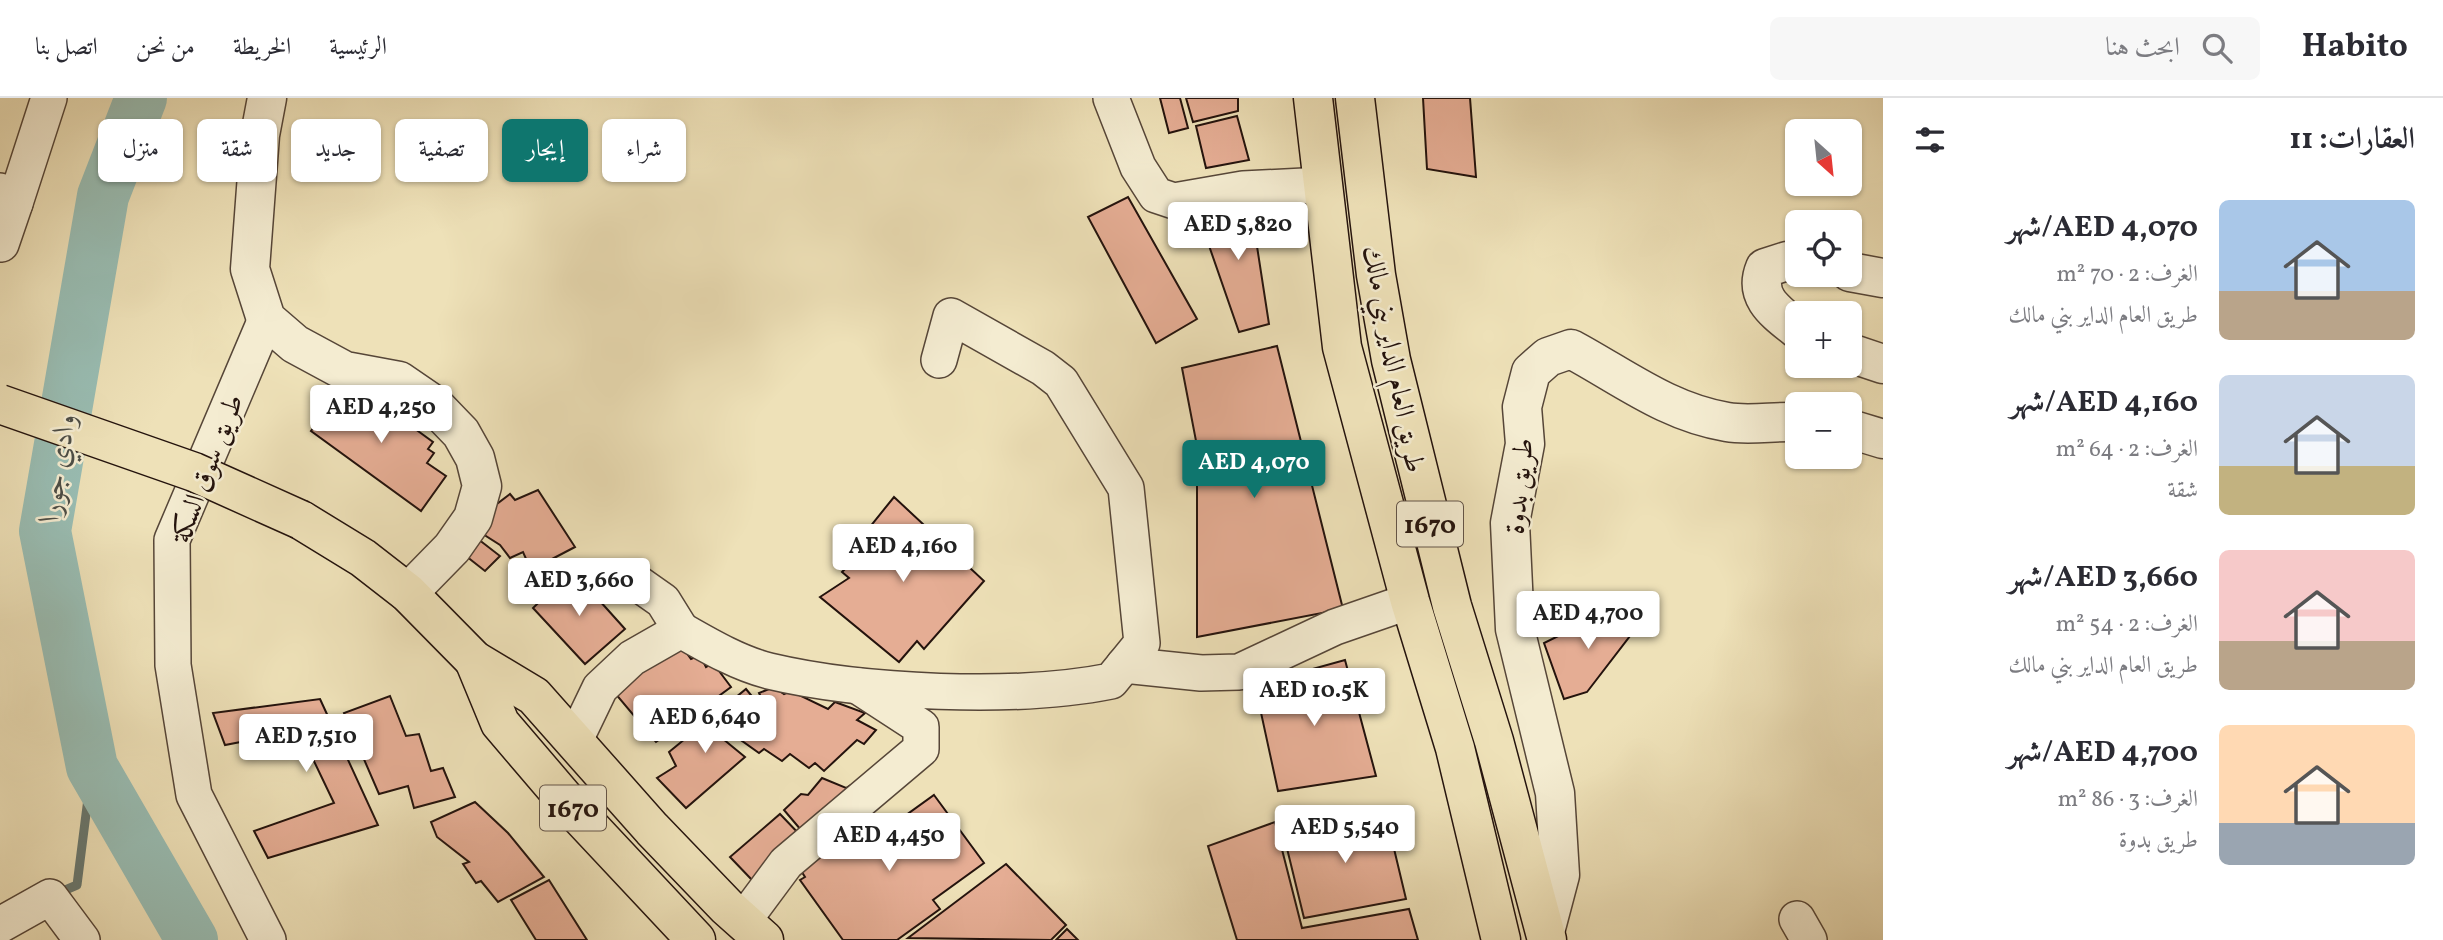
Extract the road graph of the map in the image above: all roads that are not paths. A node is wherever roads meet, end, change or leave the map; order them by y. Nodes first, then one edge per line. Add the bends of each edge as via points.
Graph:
1 (49, 98) edge
2 (267, 98) edge
3 (1111, 98) edge
4 (1313, 98) edge
5 (1355, 98) edge
6 (1323, 185) junction
7 (7, 197) edge
8 (1, 244) edge
9 (1785, 262) edge
10 (1862, 274) edge
11 (1883, 278) edge
12 (1785, 318) edge
13 (266, 319) junction
14 (1862, 357) edge
15 (939, 360) dead end
16 (1883, 365) edge
17 (0, 404) edge
18 (1785, 422) edge
19 (1862, 433) edge
20 (1883, 439) edge
21 (636, 582) dead end
22 (408, 593) junction
23 (1410, 601) junction
24 (681, 630) junction
25 (474, 660) junction
26 (1124, 665) junction
27 (854, 684) junction
28 (575, 740) junction
29 (0, 925) edge
30 (754, 931) edge
31 (1547, 934) edge
32 (82, 940) edge
33 (268, 940) edge
34 (696, 940) edge
35 (1501, 940) edge

1 - 7 street
2 - 13 street via 250,269
3 - 6 street via 1138,167 1156,195 1174,201 1243,188
4 - 6 highway, طريق العام الداير بني مالك / 1670
5 - 31 highway, طريق العام الداير بني مالك / 1670 via 1391,360 1452,606
6 - 23 highway, طريق العام الداير بني مالك / 1670 via 1342,347
7 - 8 street
9 - 12 street via 1765,268 1759,282 1765,300
10 - 11 street
13 - 22 street via 295,344 345,371 399,381 434,405 461,433 475,457 482,486 473,518 452,548
13 - 33 street, طريق سوق السكة via 172,540 172,568 173,665 194,795
14 - 16 street
15 - 26 street via 951,316 1043,368 1061,382 1119,476 1126,488 1142,643
17 - 22 highway, bridge via 194,472 301,520 363,558
18 - 31 street, طريق بدوة via 1730,423 1690,413 1633,387 1571,349 1548,357 1531,372 1522,407 1525,444 1510,523 1515,629 1555,793 1560,875
19 - 20 street
21 - 24 street via 663,601
22 - 25 highway
23 - 26 street via 1335,627 1239,672
23 - 35 highway, طريق العام الداير بني مالك / 1670 via 1455,748
24 - 27 street via 767,670
24 - 28 street via 632,658 600,688
25 - 28 highway, 1670 via 534,696
25 - 34 highway, 1670 via 500,723
26 - 27 street via 1111,681 1072,689 945,690
27 - 30 street via 921,727 921,749 786,863
28 - 30 highway, 1670 via 652,829
29 - 32 street via 50,897

